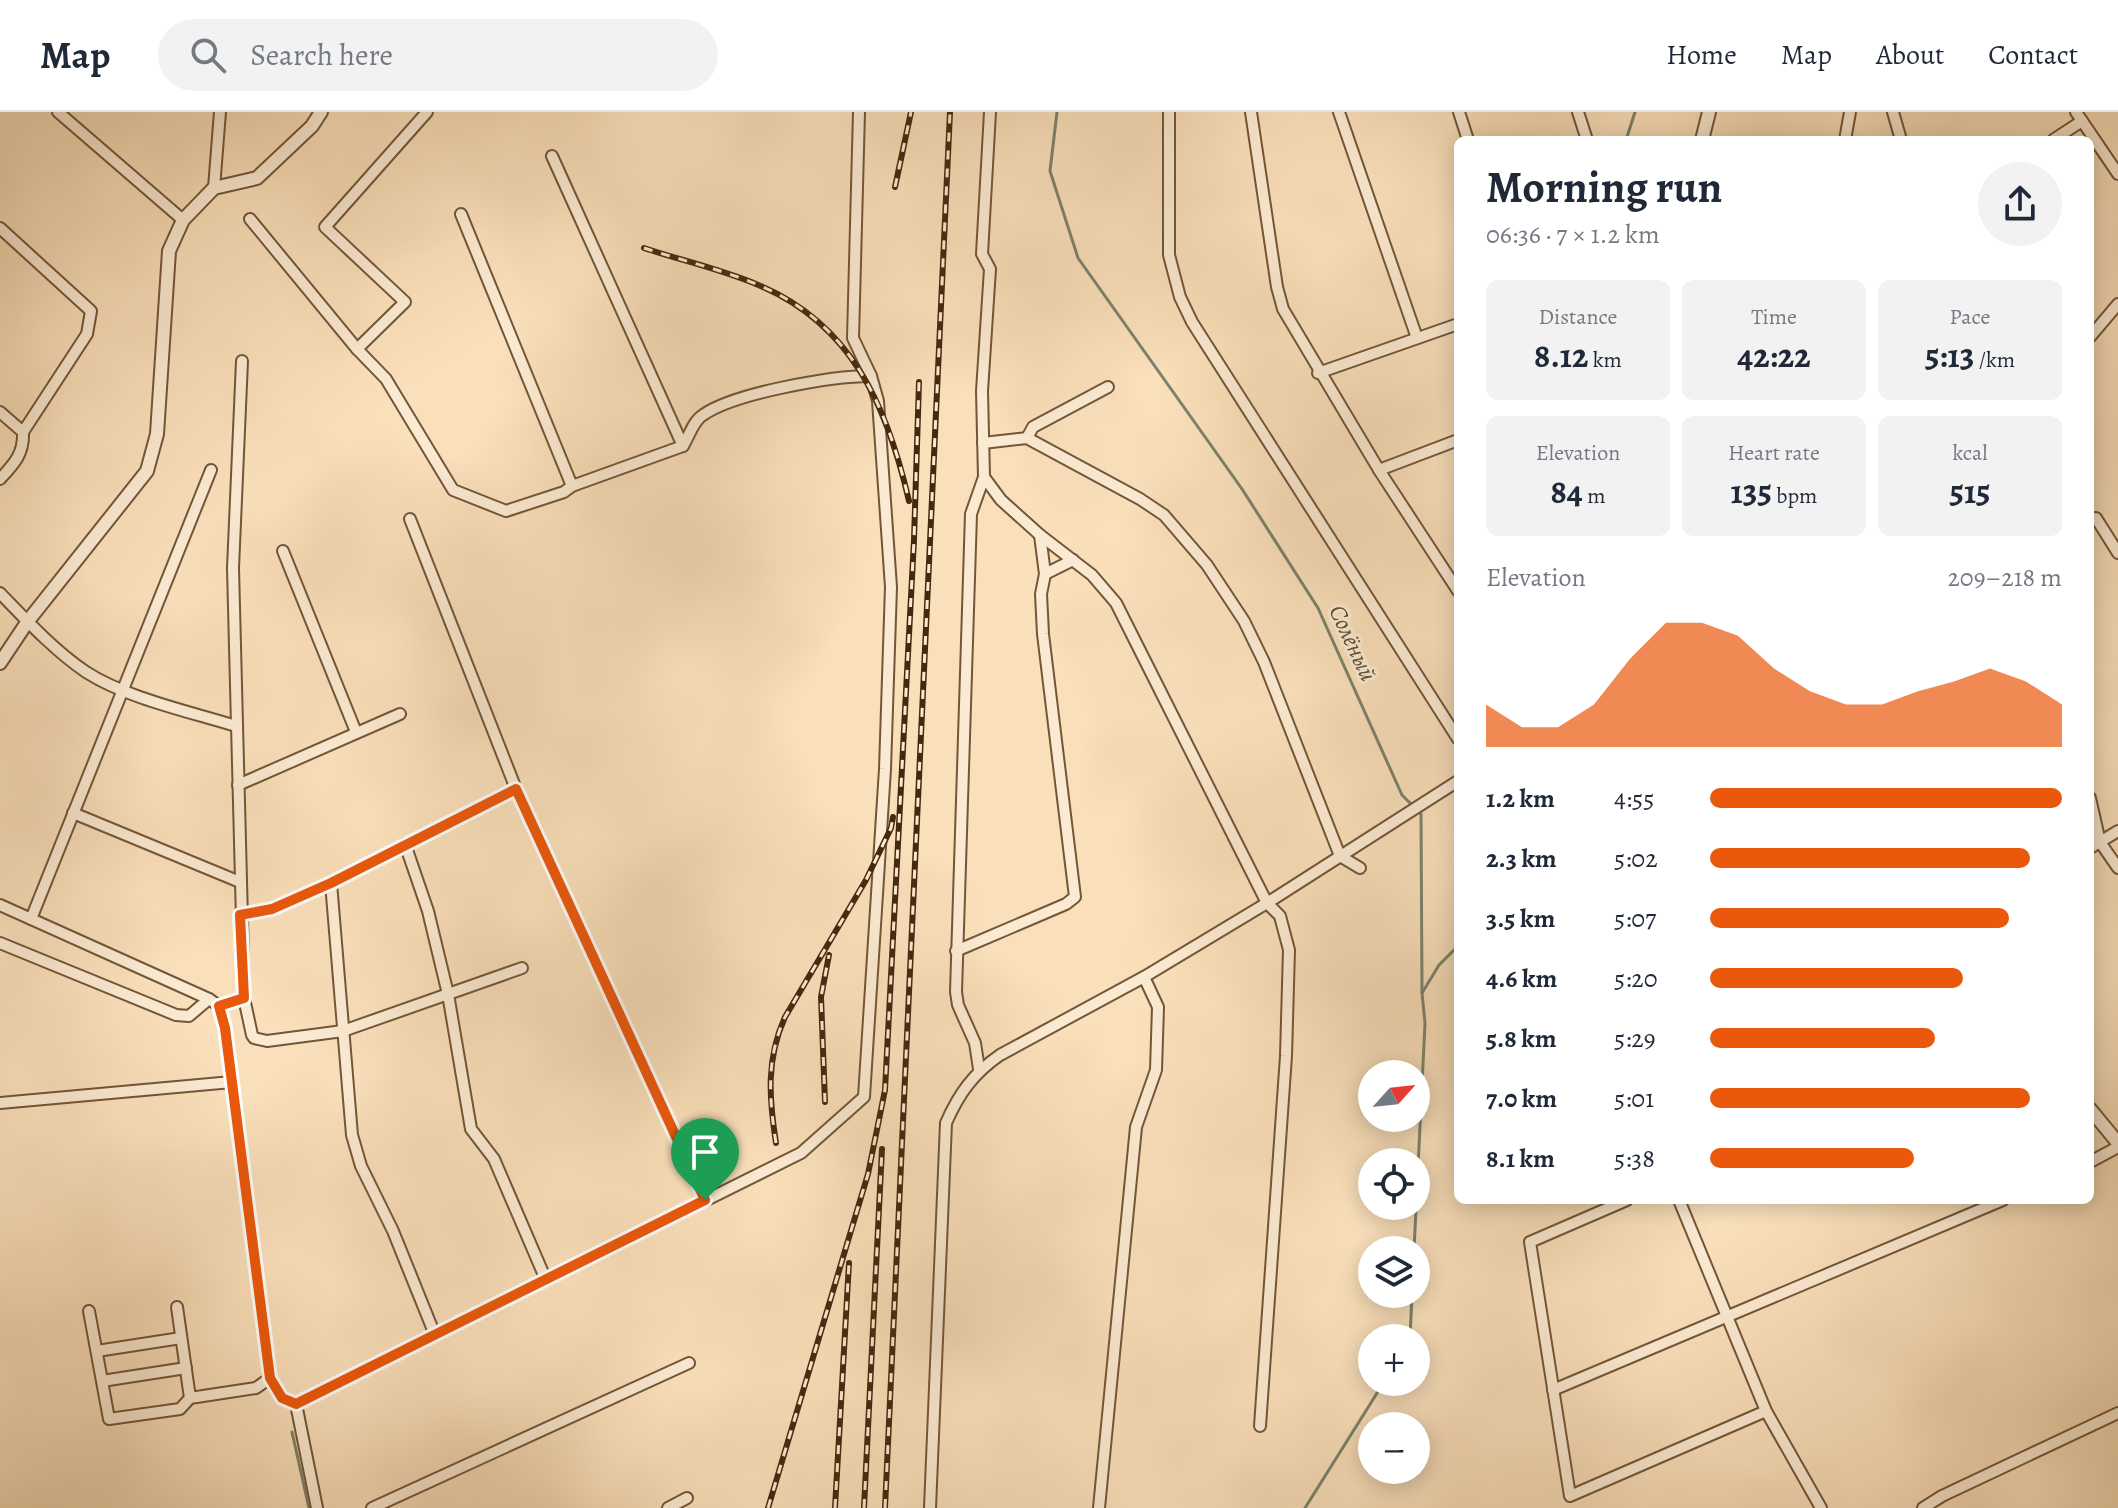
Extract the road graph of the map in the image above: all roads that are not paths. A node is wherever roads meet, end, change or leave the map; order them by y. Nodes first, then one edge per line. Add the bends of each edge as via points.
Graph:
1 (58, 112) edge
2 (220, 112) edge
3 (321, 112) edge
4 (427, 112) edge
5 (859, 112) edge
6 (990, 112) edge
7 (1169, 112) edge
8 (1251, 112) edge
9 (1339, 112) edge
10 (1459, 112) edge
11 (1578, 112) edge
12 (1709, 112) edge
13 (1850, 112) edge
14 (1893, 112) edge
15 (2079, 117) edge
16 (1467, 136) edge
17 (1586, 136) edge
18 (1703, 136) edge
19 (1846, 136) edge
20 (1900, 136) edge
21 (2058, 136) edge
22 (2092, 136) edge
23 (2094, 139) edge
24 (552, 156) dead end
25 (2118, 174) edge
26 (214, 188) junction
27 (461, 214) dead end
28 (250, 219) dead end
29 (183, 220) junction
30 (0, 228) edge
31 (2118, 304) edge
32 (1454, 325) edge
33 (2094, 332) edge
34 (1417, 338) junction
35 (357, 349) junction
36 (242, 361) dead end
37 (1318, 373) junction
38 (871, 376) junction
39 (1108, 387) dead end
40 (0, 412) edge
41 (23, 432) junction
42 (1027, 438) junction
43 (1454, 442) edge
44 (983, 443) junction
45 (683, 446) junction
46 (211, 470) dead end
47 (1379, 470) junction
48 (984, 477) junction
49 (0, 479) edge
50 (572, 486) junction
51 (2096, 518) dead end
52 (410, 519) dead end
53 (1040, 535) junction
54 (283, 551) dead end
55 (2118, 553) edge
56 (1073, 560) junction
57 (1045, 574) junction
58 (1454, 585) edge
59 (0, 593) edge
60 (28, 621) junction
61 (0, 663) edge
62 (122, 690) junction
63 (400, 714) dead end
64 (236, 726) junction
65 (356, 732) junction
66 (1454, 733) edge
67 (1454, 784) edge
68 (238, 785) junction
69 (516, 789) junction
70 (73, 813) junction
71 (2118, 831) edge
72 (405, 844) junction
73 (2095, 845) edge
74 (1340, 856) junction
75 (1360, 868) dead end
76 (2118, 868) edge
77 (240, 882) junction
78 (331, 883) junction
79 (1267, 903) junction
80 (0, 905) edge
81 (240, 915) junction
82 (31, 919) junction
83 (0, 943) edge
84 (956, 951) junction
85 (522, 968) dead end
86 (1144, 977) junction
87 (448, 994) junction
88 (244, 998) junction
89 (209, 999) junction
90 (219, 1006) junction
91 (343, 1031) junction
92 (979, 1069) junction
93 (232, 1082) junction
94 (0, 1103) edge
95 (2094, 1114) edge
96 (2118, 1145) edge
97 (2094, 1160) edge
98 (705, 1200) junction
99 (1618, 1204) edge
100 (1681, 1204) edge
101 (1993, 1204) edge
102 (546, 1280) junction
103 (177, 1307) dead end
104 (89, 1311) dead end
105 (1726, 1315) junction
106 (435, 1335) junction
107 (181, 1338) junction
108 (97, 1351) junction
109 (689, 1363) dead end
110 (186, 1368) junction
111 (270, 1378) junction
112 (102, 1381) junction
113 (1553, 1390) junction
114 (190, 1398) junction
115 (296, 1404) junction
116 (1766, 1411) junction
117 (2118, 1413) edge
118 (1260, 1426) dead end
119 (687, 1498) dead end
120 (317, 1508) edge
121 (372, 1508) edge
122 (668, 1508) edge
123 (930, 1508) edge
124 (1099, 1508) edge
125 (1821, 1508) edge
126 (1923, 1508) edge

1 - 29 street
2 - 26 street
3 - 26 street via 257,178
4 - 35 street via 325,227 405,302
5 - 38 street via 853,338
6 - 44 street via 982,254 990,269
7 - 66 street via 1169,255 1180,297
8 - 37 street via 1277,287 1283,309
9 - 34 street
10 - 16 street
11 - 17 street
12 - 18 street
13 - 19 street
14 - 20 street
15 - 21 street
15 - 22 street
23 - 25 street
24 - 45 street
26 - 29 street
27 - 50 street
28 - 35 street
29 - 60 street via 169,251 157,434 147,471
30 - 41 street via 91,311 87,334
31 - 33 street
32 - 34 street
34 - 37 street
35 - 50 street via 386,379 453,490 506,511
36 - 64 street via 233,568
37 - 47 street
38 - 45 street via 737,399 700,416
38 - 98 street via 878,401 891,587 864,1097 801,1153
39 - 42 street via 1033,427
40 - 41 street
41 - 49 street via 23,449
42 - 44 street
42 - 74 street via 1164,515 1207,565 1264,662
43 - 47 street
44 - 48 street
45 - 50 street
46 - 62 street
47 - 58 street
48 - 53 street
48 - 84 street via 971,514
51 - 55 street
52 - 69 street
53 - 56 street
53 - 57 street
54 - 65 street
56 - 57 street
56 - 79 street via 1116,603
57 - 84 street via 1043,634 1075,897
59 - 60 street
60 - 61 street
60 - 62 street via 86,672
62 - 64 street
62 - 70 street
63 - 65 street
64 - 68 street
65 - 68 street
67 - 74 street
68 - 77 street
69 - 72 street
69 - 98 street
70 - 77 street
70 - 82 street
71 - 73 street
72 - 78 street
72 - 87 street
73 - 76 street
74 - 75 street
74 - 79 street
77 - 81 street
78 - 81 street via 272,909
78 - 91 street
79 - 86 street
79 - 118 street via 1280,916 1289,950
80 - 82 street
81 - 88 street
82 - 89 street
83 - 89 street via 176,1015 189,1016
84 - 92 street via 958,1005 975,1043
85 - 87 street
86 - 92 street
86 - 124 street via 1158,1007 1156,1070 1136,1127
87 - 91 street
87 - 102 street via 471,1129 494,1159
88 - 90 street
88 - 91 street via 254,1038 267,1041
89 - 90 street
90 - 93 street
91 - 106 street via 352,1135 361,1166
92 - 123 street via 957,1097 946,1123
93 - 94 street
93 - 111 street
95 - 96 street
96 - 97 street
98 - 102 street
99 - 113 street via 1530,1242
100 - 105 street
101 - 105 street
102 - 106 street
103 - 107 street
104 - 108 street
105 - 113 street
105 - 116 street
106 - 115 street
107 - 108 street
107 - 110 street
108 - 112 street
109 - 121 street
110 - 112 street
110 - 114 street
111 - 114 street via 256,1388
111 - 115 street via 282,1398
112 - 114 street via 109,1419 180,1409
113 - 116 street via 1570,1496
115 - 120 street
116 - 125 street
117 - 126 street
119 - 122 street

